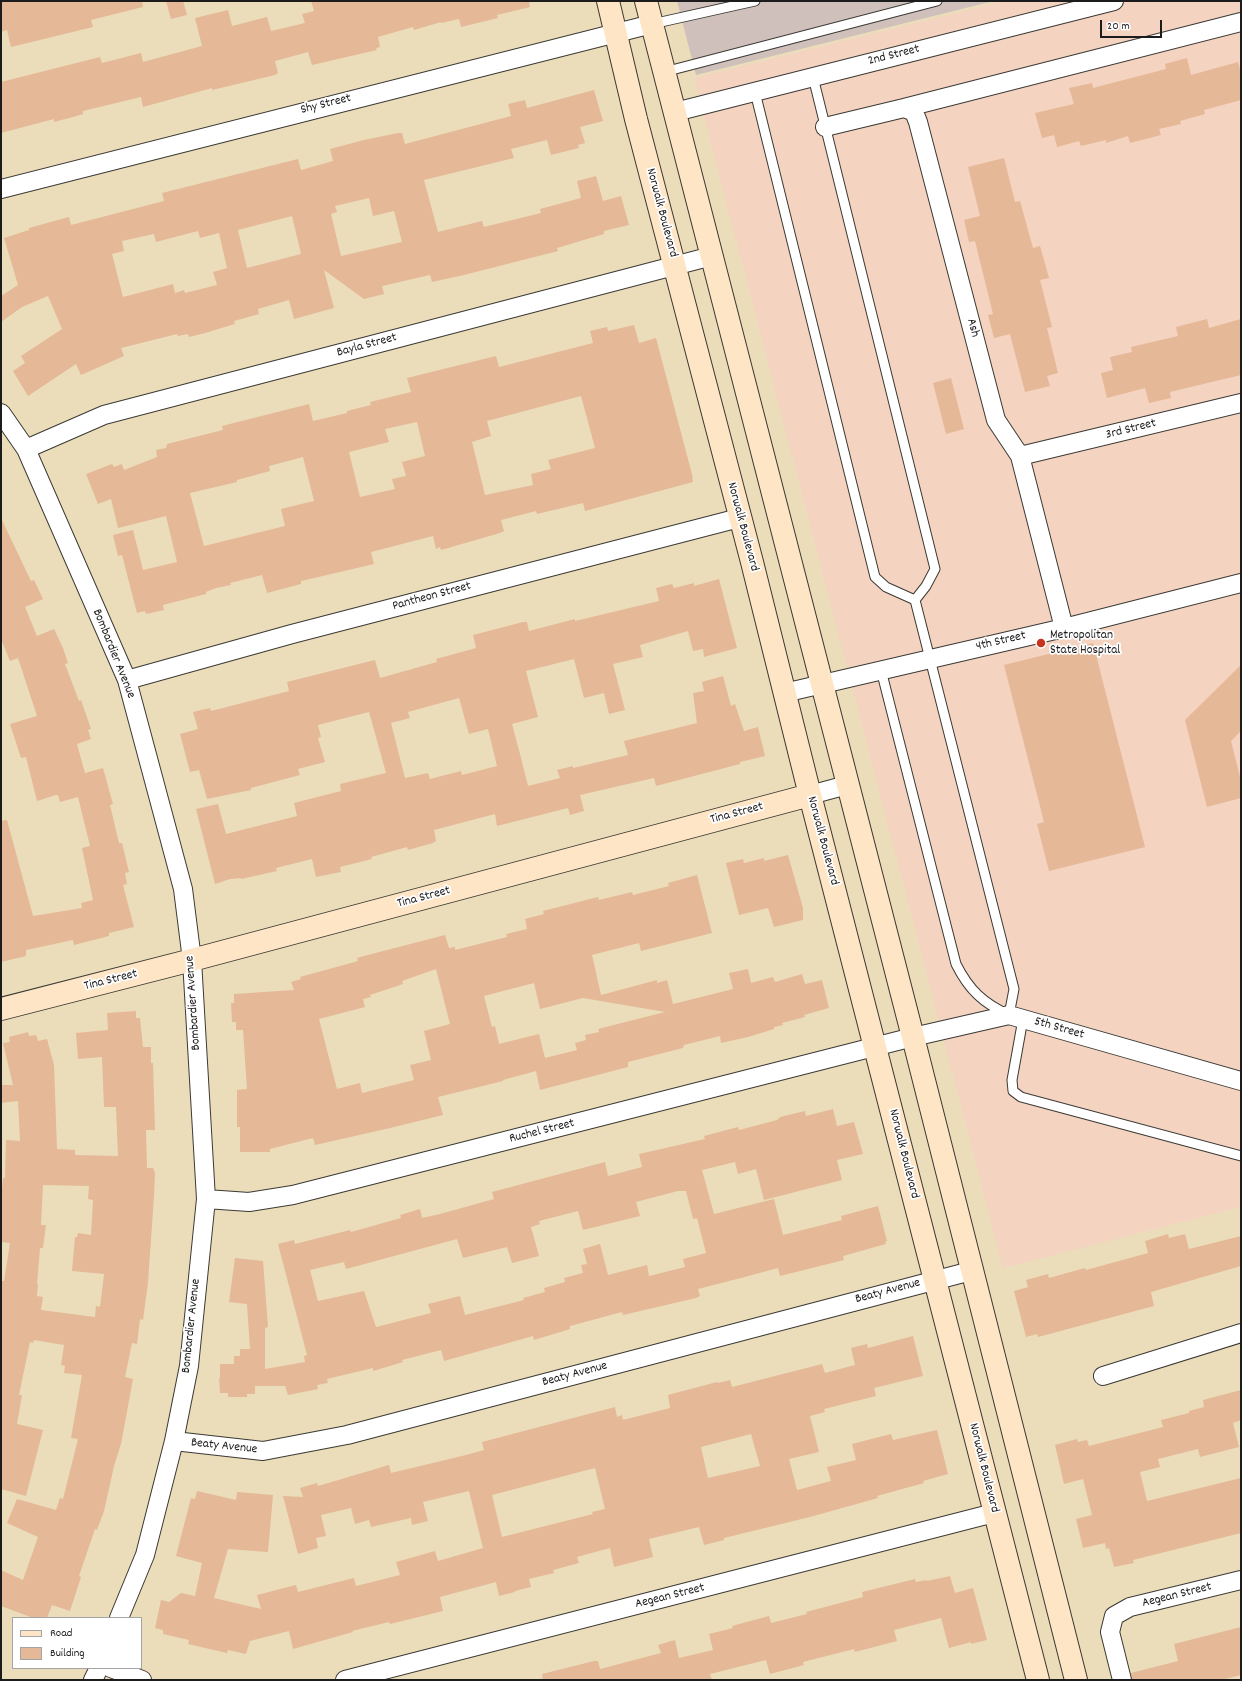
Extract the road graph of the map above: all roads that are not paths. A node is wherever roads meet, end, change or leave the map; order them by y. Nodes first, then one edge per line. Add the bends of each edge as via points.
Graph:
1 (608, 1) edge
2 (646, 1) edge
3 (755, 1) edge
4 (937, 1) edge
5 (1114, 1) edge
6 (1241, 22) edge
7 (652, 24) junction
8 (616, 32) junction
9 (664, 72) junction
10 (813, 77) junction
11 (755, 92) junction
12 (904, 108) junction
13 (675, 112) junction
14 (825, 127) junction
15 (1, 189) edge
16 (712, 256) junction
17 (675, 265) junction
18 (1241, 403) edge
19 (1, 413) edge
20 (26, 449) junction
21 (1020, 456) junction
22 (739, 518) junction
23 (1241, 582) edge
24 (915, 600) junction
25 (1064, 628) junction
26 (930, 659) junction
27 (881, 670) junction
28 (127, 680) junction
29 (822, 684) junction
30 (784, 693) junction
31 (847, 785) junction
32 (810, 795) junction
33 (192, 960) junction
34 (1, 1009) edge
35 (1016, 1017) junction
36 (913, 1037) junction
37 (876, 1047) junction
38 (1241, 1081) edge
39 (1241, 1156) edge
40 (206, 1198) junction
41 (971, 1271) junction
42 (935, 1280) junction
43 (1241, 1333) edge
44 (1103, 1376) dead end
45 (174, 1441) junction
46 (994, 1513) junction
47 (1241, 1580) edge
48 (119, 1617) edge
49 (98, 1669) edge
50 (114, 1669) edge
51 (93, 1680) edge
52 (142, 1680) edge
53 (345, 1680) edge
54 (1038, 1680) edge
55 (1076, 1680) edge
56 (1122, 1680) edge

1 - 8 main road, Norwalk Boulevard
2 - 7 main road
3 - 7 lane
4 - 9 lane
5 - 10 street, 2nd Street
6 - 12 street
7 - 8 street, Shy Street
7 - 9 main road
8 - 15 street, Shy Street
8 - 17 main road, Norwalk Boulevard
9 - 13 main road
10 - 11 street, 2nd Street
10 - 14 lane
11 - 13 street, 2nd Street
11 - 24 lane via 875,577 886,587
12 - 14 street
12 - 21 street, Ash via 914,112 918,122 996,420
13 - 16 main road
14 - 24 lane via 935,569
16 - 17 street, Bayla Street
16 - 29 main road
17 - 20 street, Bayla Street via 104,415
17 - 22 main road, Norwalk Boulevard
18 - 21 street, 3rd Street
19 - 20 street, Bombardier Avenue
20 - 28 street, Bombardier Avenue
21 - 25 street, Ash
22 - 28 street, Pantheon Street via 292,634
22 - 30 main road, Norwalk Boulevard
23 - 25 street, 4th Street
24 - 26 lane
25 - 26 street, 4th Street
26 - 27 street, 4th Street
26 - 35 lane via 1014,988
27 - 29 street, 4th Street
27 - 35 lane via 956,964 970,987 982,1000
28 - 33 street, Bombardier Avenue via 183,889
29 - 30 street, 4th Street
29 - 31 main road
30 - 32 main road, Norwalk Boulevard
31 - 32 street, Tina Street
31 - 36 main road
32 - 33 main road, Tina Street
32 - 37 main road, Norwalk Boulevard
33 - 34 main road, Tina Street
33 - 40 street, Bombardier Avenue
35 - 36 street, 5th Street
35 - 38 street, 5th Street
35 - 39 lane via 1012,1080 1013,1091 1021,1097
36 - 37 street, 5th Street
36 - 41 main road
37 - 40 street, Ruchel Street via 293,1196 249,1202
37 - 42 main road, Norwalk Boulevard
40 - 45 street, Bombardier Avenue via 189,1366
41 - 42 street, Beaty Avenue
41 - 55 main road
42 - 45 street, Beaty Avenue via 347,1435 263,1451
42 - 46 main road, Norwalk Boulevard
43 - 44 street
45 - 48 street, Bombardier Avenue via 145,1555
46 - 53 street, Aegean Street
46 - 54 main road, Norwalk Boulevard
47 - 56 street, Aegean Street via 1130,1607 1114,1616 1110,1632
49 - 51 street
50 - 52 street

